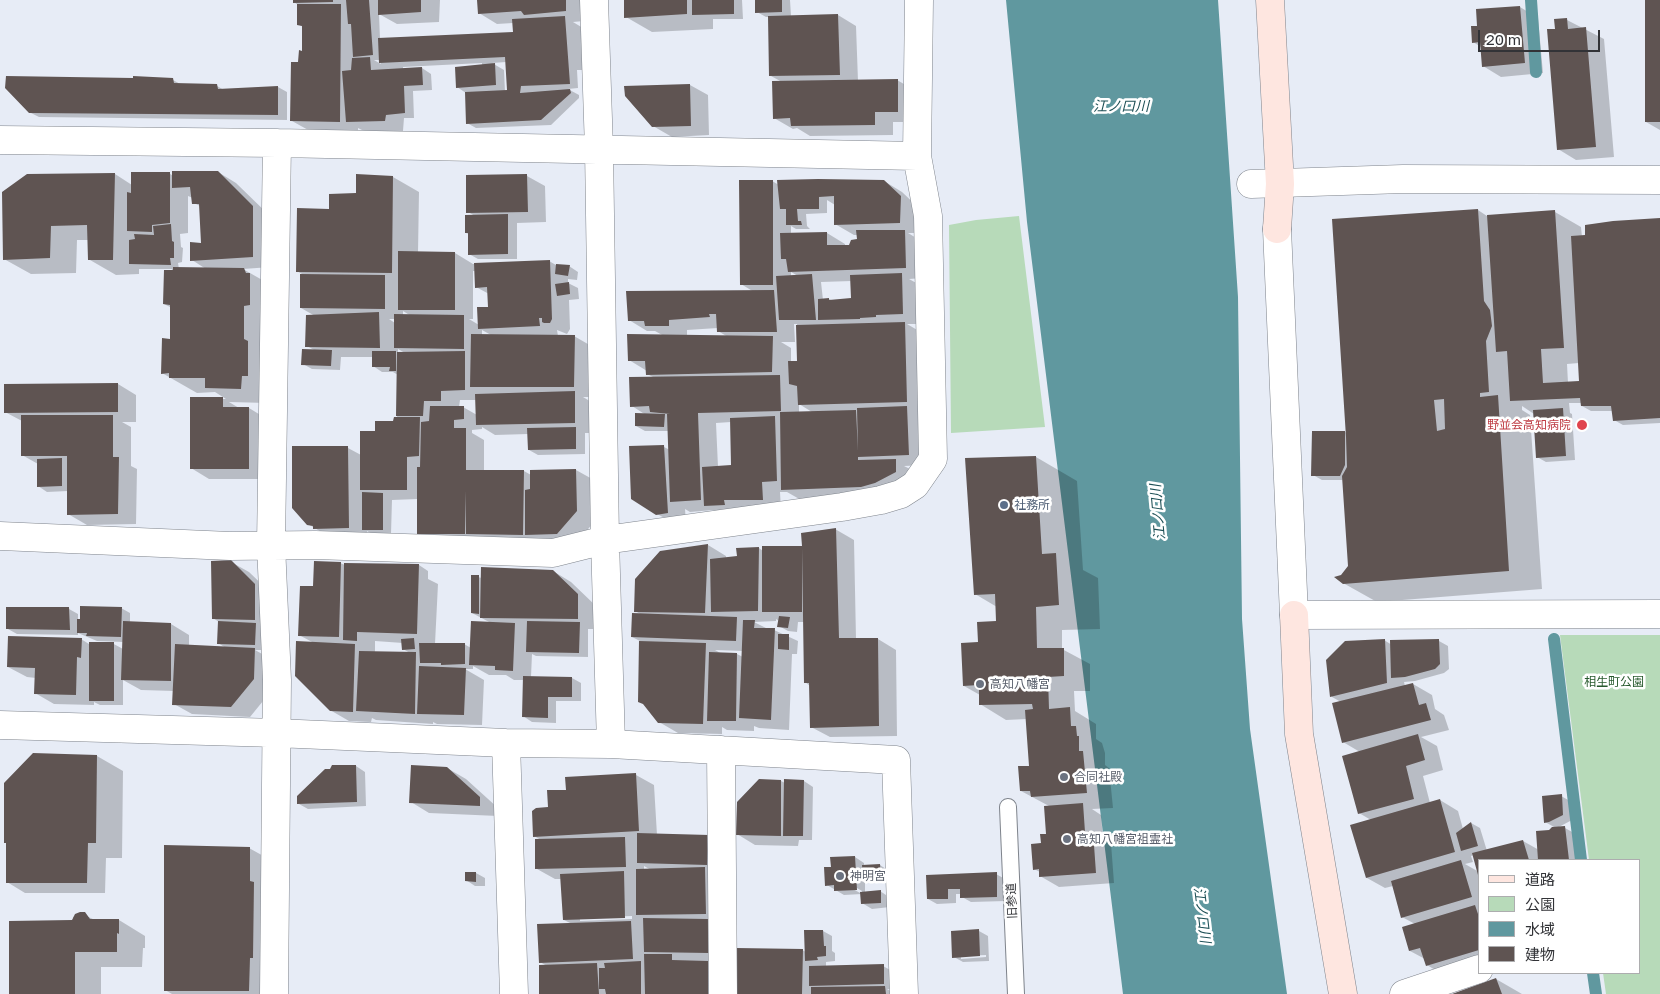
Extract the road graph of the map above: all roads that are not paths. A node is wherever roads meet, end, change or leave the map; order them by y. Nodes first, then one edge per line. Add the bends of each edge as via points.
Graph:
1 (594, 0) edge
2 (919, 0) edge
3 (1270, 0) edge
4 (0, 140) edge
5 (277, 143) junction
6 (599, 149) junction
7 (917, 156) junction
8 (1660, 180) edge
9 (1251, 184) dead end
10 (1280, 184) junction
11 (0, 536) edge
12 (604, 540) junction
13 (271, 545) junction
14 (1660, 614) edge
15 (1294, 615) junction
16 (0, 724) edge
17 (276, 733) junction
18 (506, 743) junction
19 (611, 744) junction
20 (721, 750) junction
21 (1008, 807) dead end
22 (1478, 969) edge
23 (274, 994) edge
24 (514, 994) edge
25 (723, 994) edge
26 (904, 994) edge
27 (1016, 994) edge
28 (1343, 994) edge
29 (1404, 994) edge

1 - 6 street
2 - 7 street
3 - 10 street
4 - 5 street
5 - 6 street
5 - 13 street
6 - 7 street
6 - 12 street
7 - 12 street via 928,216 933,459 915,485 901,494 881,500
8 - 10 street via 1403,179
9 - 10 street
10 - 15 street via 1277,229
11 - 13 street
12 - 13 street via 552,553
12 - 19 street
13 - 17 street
14 - 15 street
15 - 28 street via 1299,734
16 - 17 street
17 - 18 street
17 - 23 street
18 - 19 street
18 - 24 street
19 - 20 street
20 - 25 street
20 - 26 street via 896,760
21 - 27 lane, 旧参道
22 - 29 street

